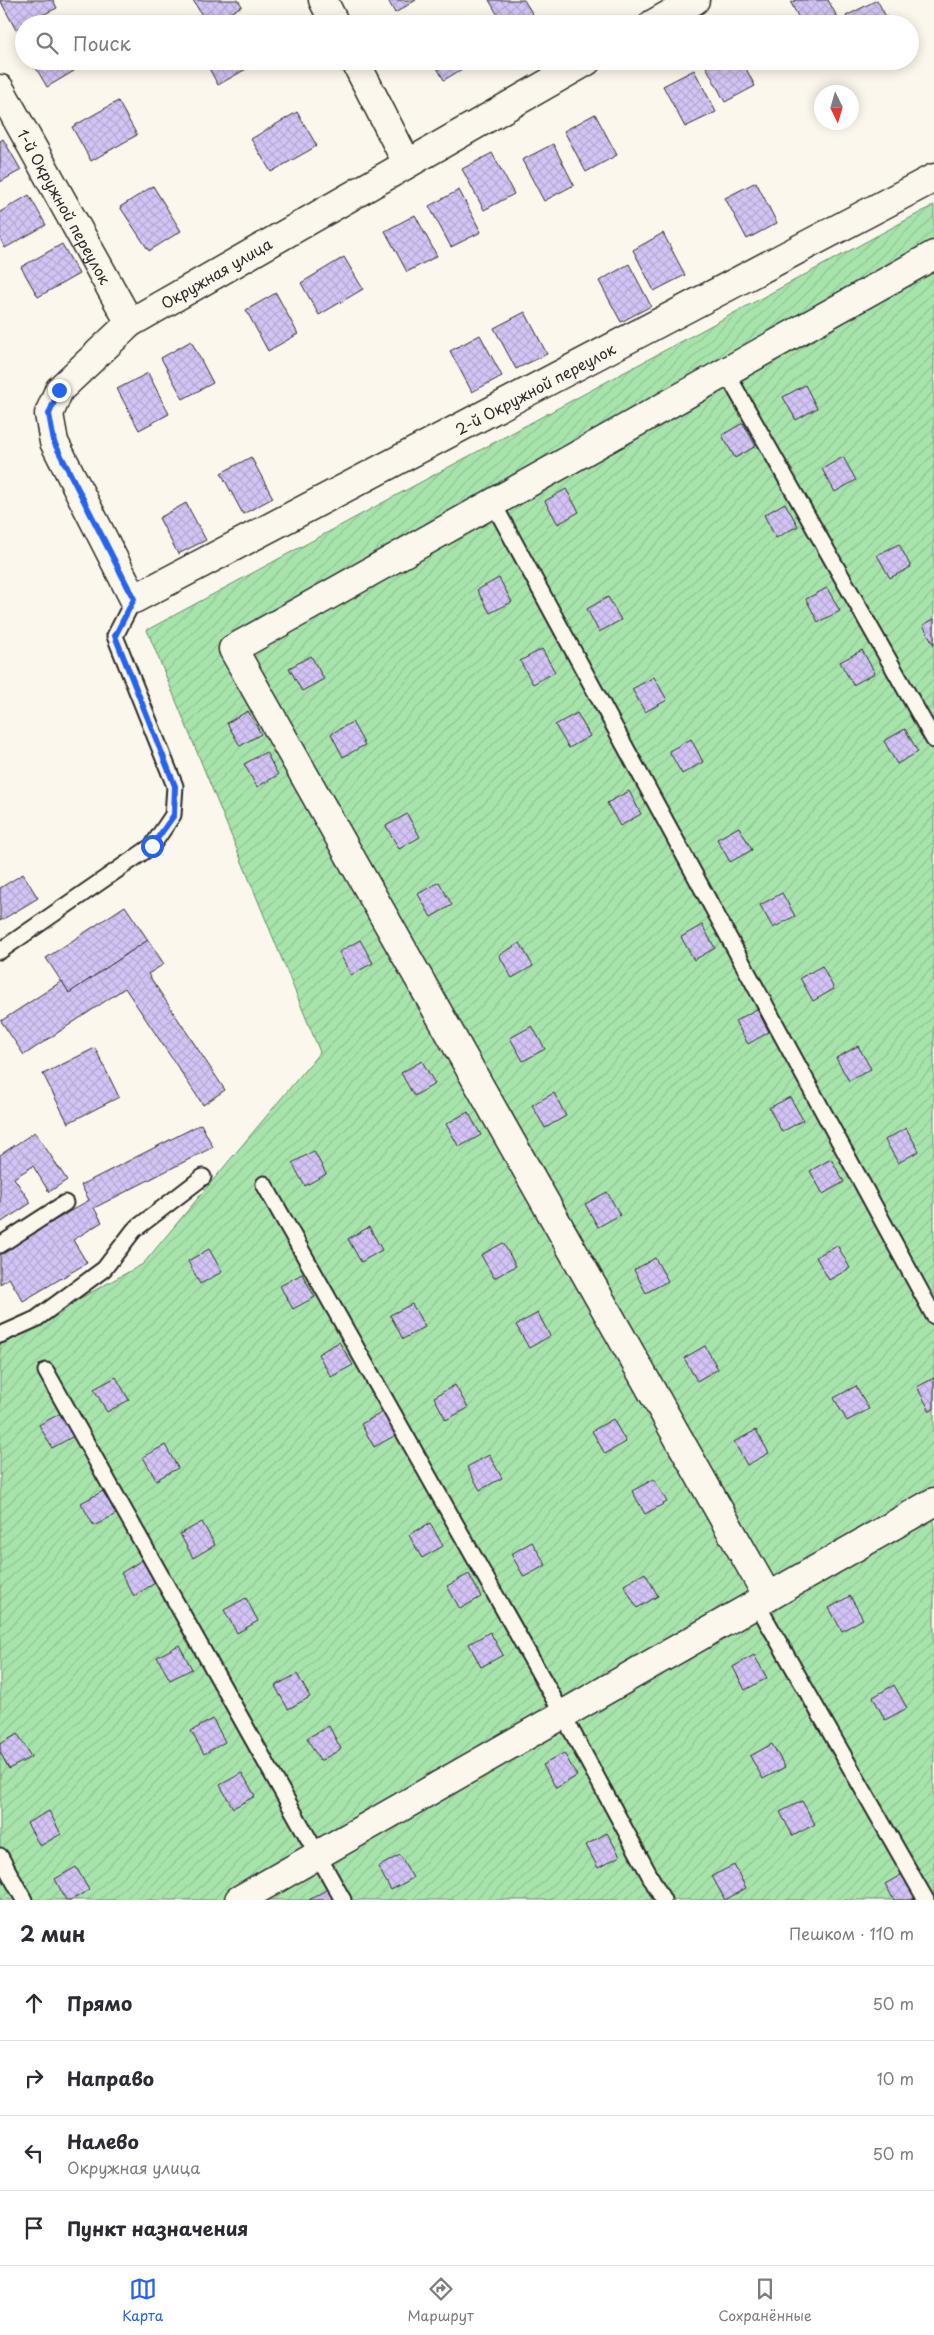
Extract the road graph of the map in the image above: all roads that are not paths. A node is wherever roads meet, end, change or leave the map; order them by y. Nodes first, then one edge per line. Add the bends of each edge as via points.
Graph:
1 (323, 0) edge
2 (695, 0) edge
3 (331, 15) edge
4 (669, 15) edge
5 (360, 70) edge
6 (571, 70) edge
7 (0, 89) edge
8 (407, 163) junction
9 (934, 178) edge
10 (934, 256) edge
11 (130, 323) junction
12 (726, 372) junction
13 (493, 503) junction
14 (134, 599) junction
15 (934, 740) edge
16 (0, 951) edge
17 (203, 1177) dead end
18 (264, 1184) dead end
19 (65, 1203) dead end
20 (0, 1245) edge
21 (934, 1316) edge
22 (0, 1335) edge
23 (46, 1371) dead end
24 (934, 1502) edge
25 (762, 1601) junction
26 (563, 1715) junction
27 (318, 1855) junction
28 (0, 1856) edge
29 (24, 1900) edge
30 (239, 1900) edge
31 (343, 1900) edge
32 (663, 1900) edge
33 (926, 1900) edge

1 - 3 street
2 - 4 street
5 - 8 street
6 - 8 street, Окружная улица
7 - 11 street, 1-й Окружной переулок
8 - 11 street, Окружная улица
9 - 14 street, 2-й Окружной переулок
10 - 12 street
11 - 14 street, Окружная улица via 59,390 49,414 54,442
12 - 13 street
12 - 15 lane
13 - 21 lane
13 - 25 street via 233,649
14 - 16 lane via 115,636 175,786 174,815 152,846
17 - 22 lane via 134,1230 104,1269 36,1319
18 - 26 lane
19 - 20 lane
23 - 27 lane
24 - 25 street
25 - 26 street
25 - 33 lane
26 - 27 street
26 - 32 lane
27 - 30 street
27 - 31 lane
28 - 29 lane

